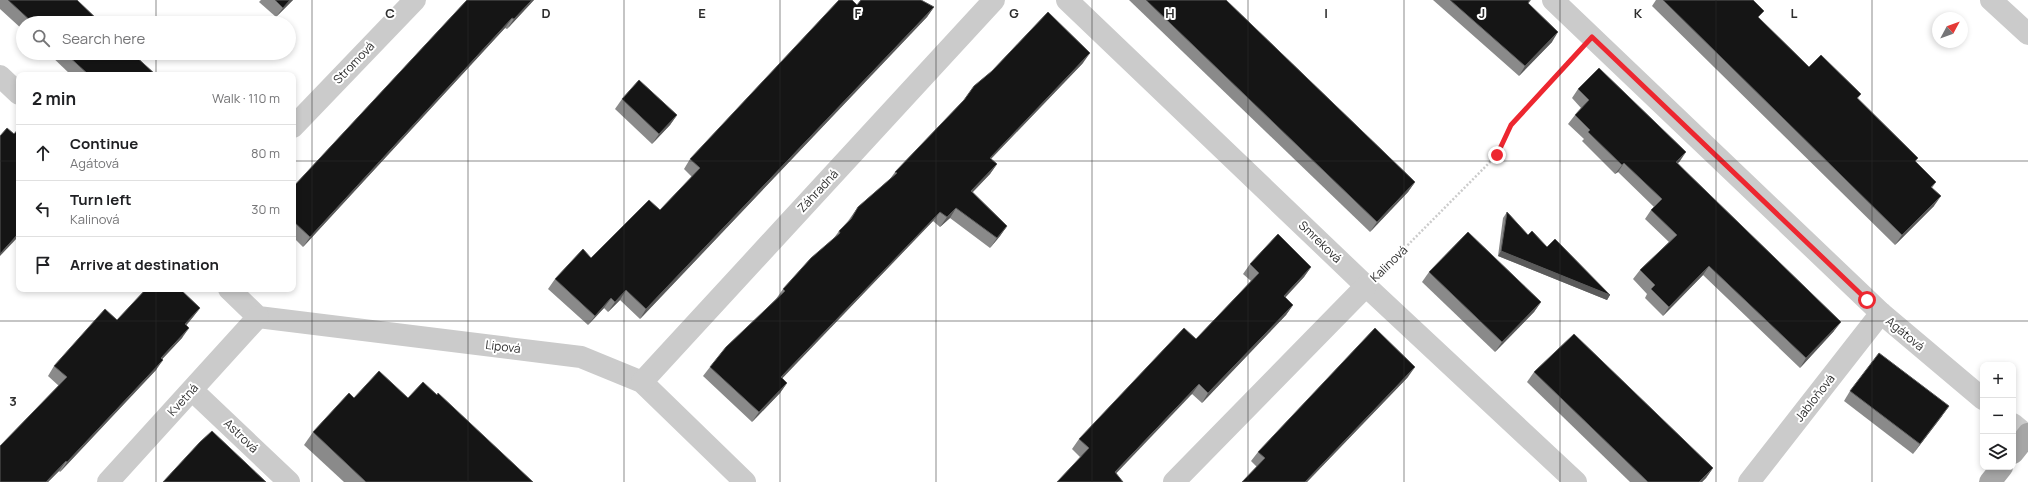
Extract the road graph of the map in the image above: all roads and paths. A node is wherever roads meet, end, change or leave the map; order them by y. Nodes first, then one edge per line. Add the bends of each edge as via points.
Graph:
1 (416, 0) edge
2 (994, 0) edge
3 (1067, 0) edge
4 (1552, 0) edge
5 (1990, 0) edge
6 (2028, 34) edge
7 (1592, 37) junction
8 (296, 124) edge
9 (1366, 286) junction
10 (232, 292) edge
11 (1881, 313) junction
12 (258, 318) junction
13 (642, 382) junction
14 (192, 390) junction
15 (1982, 398) edge
16 (2023, 431) edge
17 (2016, 446) edge
18 (2000, 470) edge
19 (108, 482) edge
20 (289, 482) edge
21 (745, 482) edge
22 (1174, 482) edge
23 (1576, 482) edge
24 (1749, 482) edge
25 (1990, 482) edge

1 - 8 street, Stromová
2 - 13 street, Záhradná
3 - 9 street, Smreková
4 - 7 street, Agátová
5 - 6 street
7 - 9 path, Kalinová via 1511,125 1497,155
7 - 11 street, Agátová
9 - 22 street, Kalinová
9 - 23 street, Smreková
10 - 12 street
11 - 15 street, Agátová
11 - 24 street, Jabloňová
12 - 13 street, Lipová via 581,357
12 - 14 street, Kvetná
13 - 21 street, Lipová
14 - 19 street, Kvetná
14 - 20 street, Astrová
16 - 17 main road
18 - 25 main road

